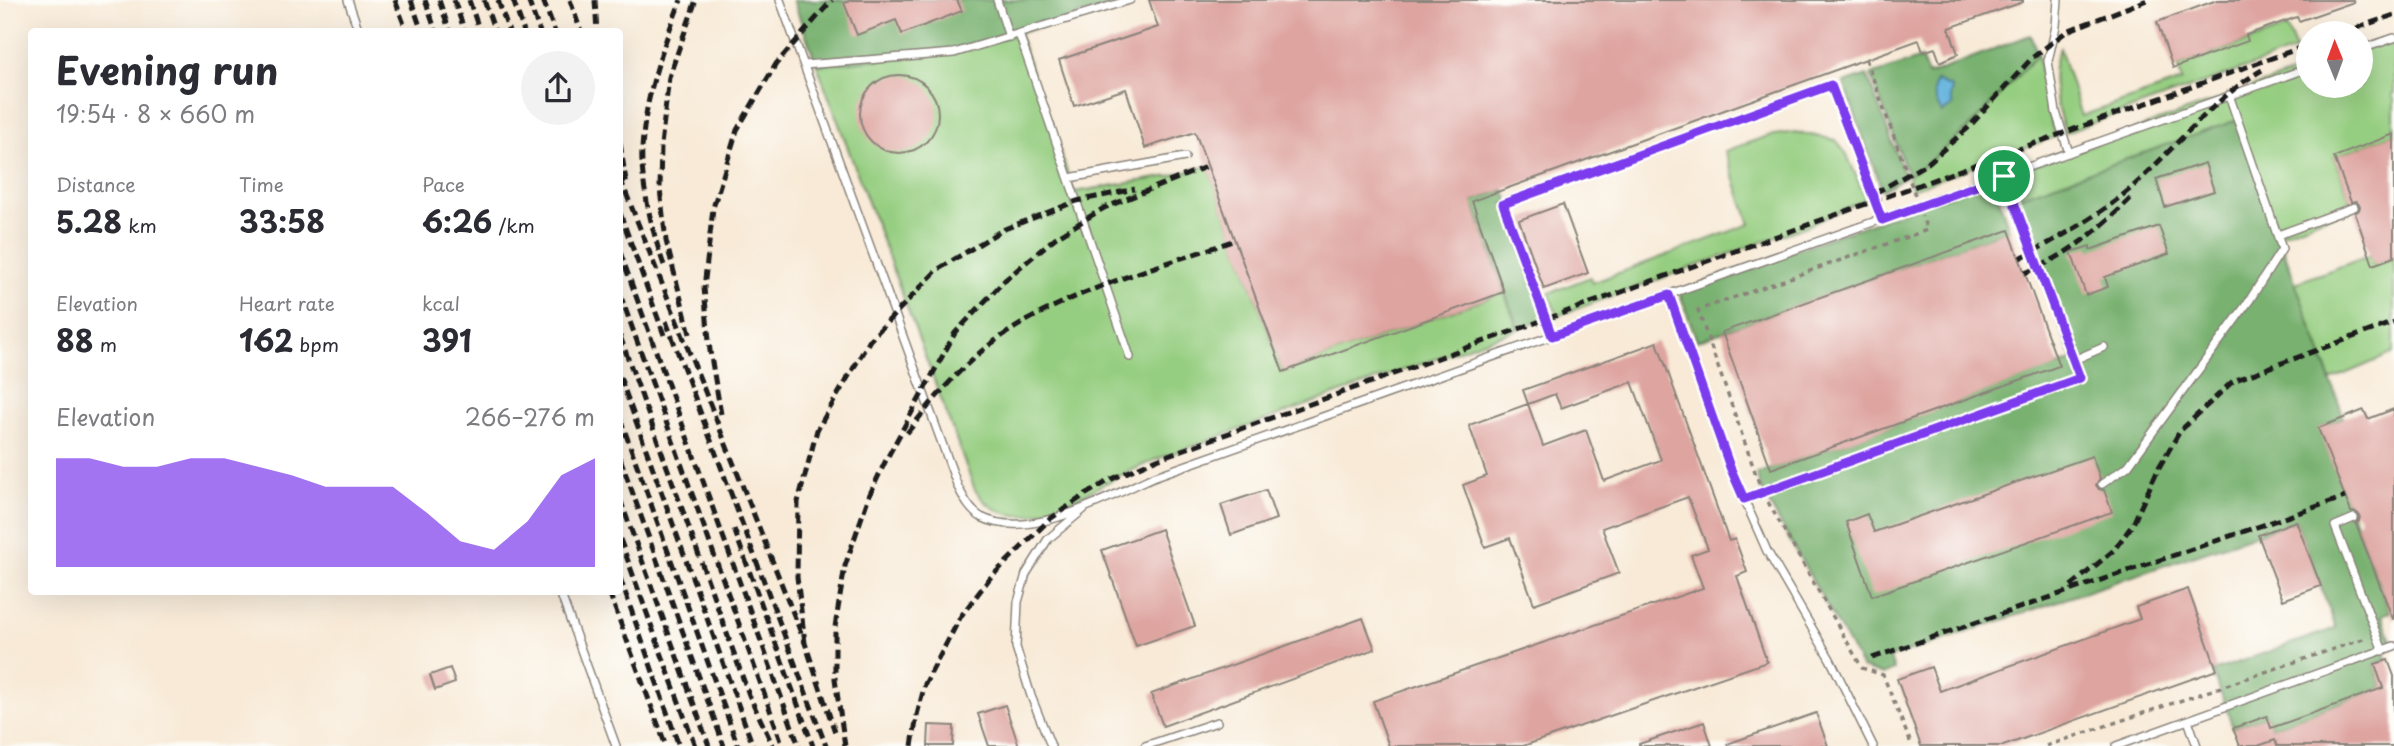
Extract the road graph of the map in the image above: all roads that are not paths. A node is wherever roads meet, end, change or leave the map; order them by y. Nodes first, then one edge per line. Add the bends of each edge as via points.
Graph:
1 (348, 0) edge
2 (780, 0) edge
3 (997, 0) edge
4 (1130, 0) edge
5 (2058, 0) edge
6 (358, 28) edge
7 (1019, 34) junction
8 (1009, 37) junction
9 (2394, 38) edge
10 (2373, 45) edge
11 (804, 65) junction
12 (2296, 72) edge
13 (2229, 95) junction
14 (2069, 153) junction
15 (1185, 157) dead end
16 (2004, 176) junction
17 (1069, 178) junction
18 (2354, 207) dead end
19 (1882, 220) junction
20 (2278, 235) junction
21 (1669, 295) junction
22 (1552, 336) junction
23 (2104, 347) dead end
24 (1130, 357) dead end
25 (2074, 360) junction
26 (2102, 484) dead end
27 (1744, 499) junction
28 (1090, 504) junction
29 (2354, 518) dead end
30 (561, 595) edge
31 (2394, 646) edge
32 (2383, 651) junction
33 (2188, 720) junction
34 (1217, 722) dead end
35 (615, 746) edge
36 (1051, 746) edge
37 (1145, 746) edge
38 (1873, 746) edge
39 (2116, 746) edge
40 (2197, 746) edge

1 - 6 lane
2 - 11 lane
3 - 8 lane
4 - 7 lane
5 - 14 lane via 2048,61 2056,113
7 - 8 lane
7 - 17 lane
8 - 11 lane via 954,53
9 - 10 lane
11 - 28 lane via 967,503 980,516 1011,524 1050,519
12 - 13 lane
13 - 14 lane
13 - 20 lane
14 - 16 lane
15 - 17 lane
16 - 19 lane
16 - 25 lane
17 - 24 lane
18 - 20 lane
19 - 21 lane
19 - 22 lane via 1831,85 1503,204
20 - 26 lane via 2282,249 2249,301 2128,466
21 - 22 lane
21 - 27 lane
22 - 28 lane via 1153,477
23 - 25 lane
25 - 27 lane via 2080,378
27 - 38 lane via 1767,551 1830,659
28 - 36 lane via 1048,539 1026,574 1018,602 1016,647
29 - 32 lane via 2335,526
30 - 35 lane
31 - 32 lane
32 - 33 lane
33 - 39 lane
33 - 40 lane
34 - 37 lane

